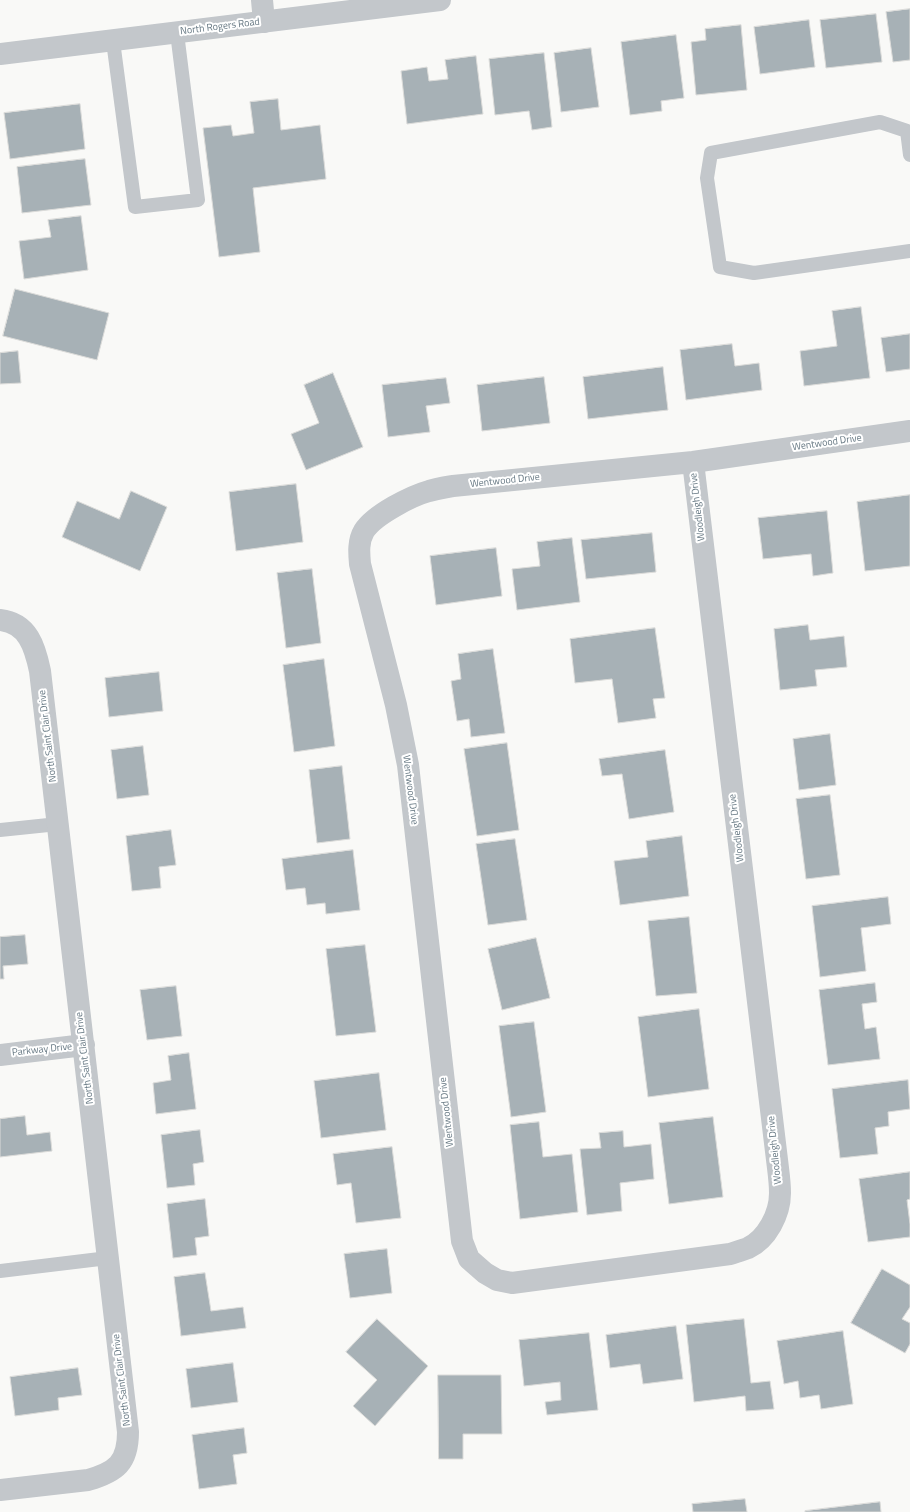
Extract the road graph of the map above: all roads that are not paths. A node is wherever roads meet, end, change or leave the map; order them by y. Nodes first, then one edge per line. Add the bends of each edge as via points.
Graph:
1 (262, 0) edge
2 (440, 0) edge
3 (264, 22) junction
4 (177, 33) junction
5 (113, 40) junction
6 (0, 54) edge
7 (910, 154) edge
8 (910, 251) edge
9 (910, 431) edge
10 (693, 462) junction
11 (0, 620) edge
12 (58, 824) junction
13 (0, 830) edge
14 (84, 1045) junction
15 (0, 1055) edge
16 (780, 1194) joint
17 (108, 1258) junction
18 (0, 1271) edge
19 (0, 1490) edge

1 - 3 street
2 - 3 street, North Rogers Road
3 - 4 street, North Rogers Road
4 - 5 street, North Rogers Road
4 - 5 lane via 198,200 190,201 135,207
5 - 6 street, North Rogers Road
7 - 8 lane via 907,131 880,122 711,152 707,178 720,267 754,273
9 - 10 street, Wentwood Drive
10 - 16 street, Woodleigh Drive
10 - 16 street, Wentwood Drive via 453,486 427,491 374,519 364,531 359,544 360,564 396,704 408,766 459,1218 462,1241 469,1259 497,1280 512,1283 730,1254 761,1239 770,1228
11 - 12 street, North Saint Clair Drive via 18,626 30,639 36,652
12 - 13 lane
12 - 14 street, North Saint Clair Drive
14 - 15 street, Parkway Drive
14 - 17 street, North Saint Clair Drive
17 - 18 lane
17 - 19 street, North Saint Clair Drive via 128,1432 126,1455 110,1472 88,1480

